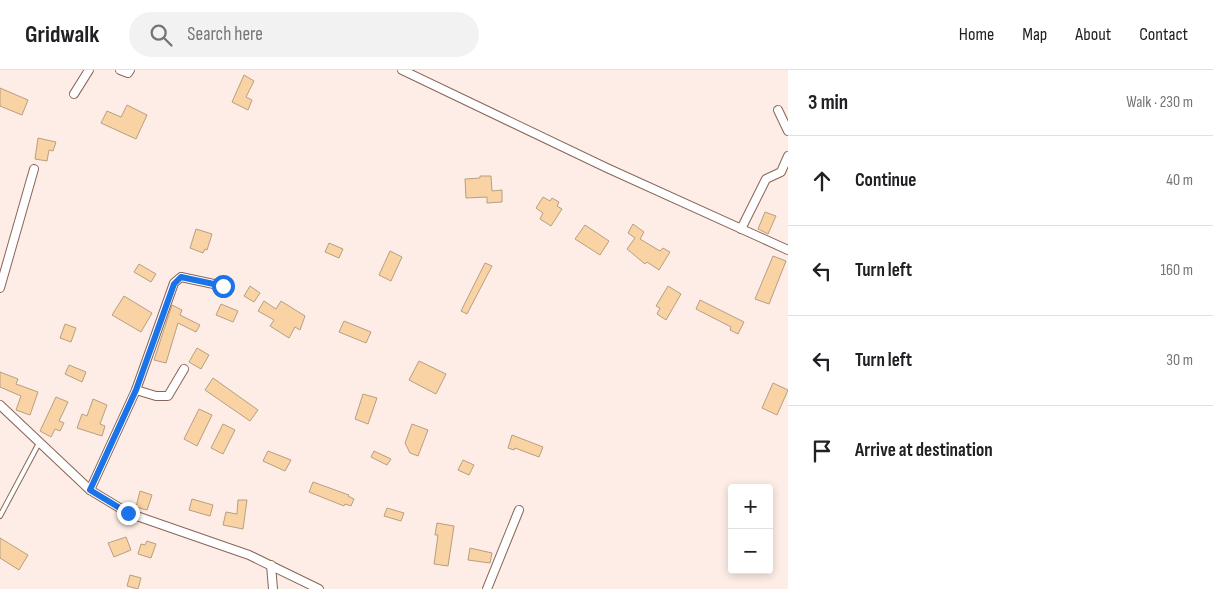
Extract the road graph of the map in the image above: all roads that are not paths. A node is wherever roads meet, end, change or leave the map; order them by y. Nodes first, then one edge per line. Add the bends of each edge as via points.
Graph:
1 (89, 70) edge
2 (120, 70) edge
3 (130, 70) edge
4 (402, 70) edge
5 (74, 94) dead end
6 (778, 110) dead end
7 (788, 130) edge
8 (788, 156) edge
9 (34, 169) dead end
10 (741, 229) junction
11 (788, 250) edge
12 (223, 286) dead end
13 (0, 288) edge
14 (184, 369) dead end
15 (136, 390) junction
16 (0, 405) edge
17 (40, 441) junction
18 (90, 490) junction
19 (519, 510) dead end
20 (0, 516) edge
21 (271, 565) junction
22 (273, 589) edge
23 (319, 589) edge
24 (487, 589) edge

1 - 5 street
2 - 3 street via 128,73
4 - 10 street
6 - 7 street
8 - 10 street via 781,172 766,180
9 - 13 street
10 - 11 street
12 - 15 street via 181,277 174,284
14 - 15 street via 168,396
15 - 18 street
16 - 17 street
17 - 18 street
17 - 20 lane
18 - 21 street via 128,513
19 - 24 street
21 - 22 street
21 - 23 street

